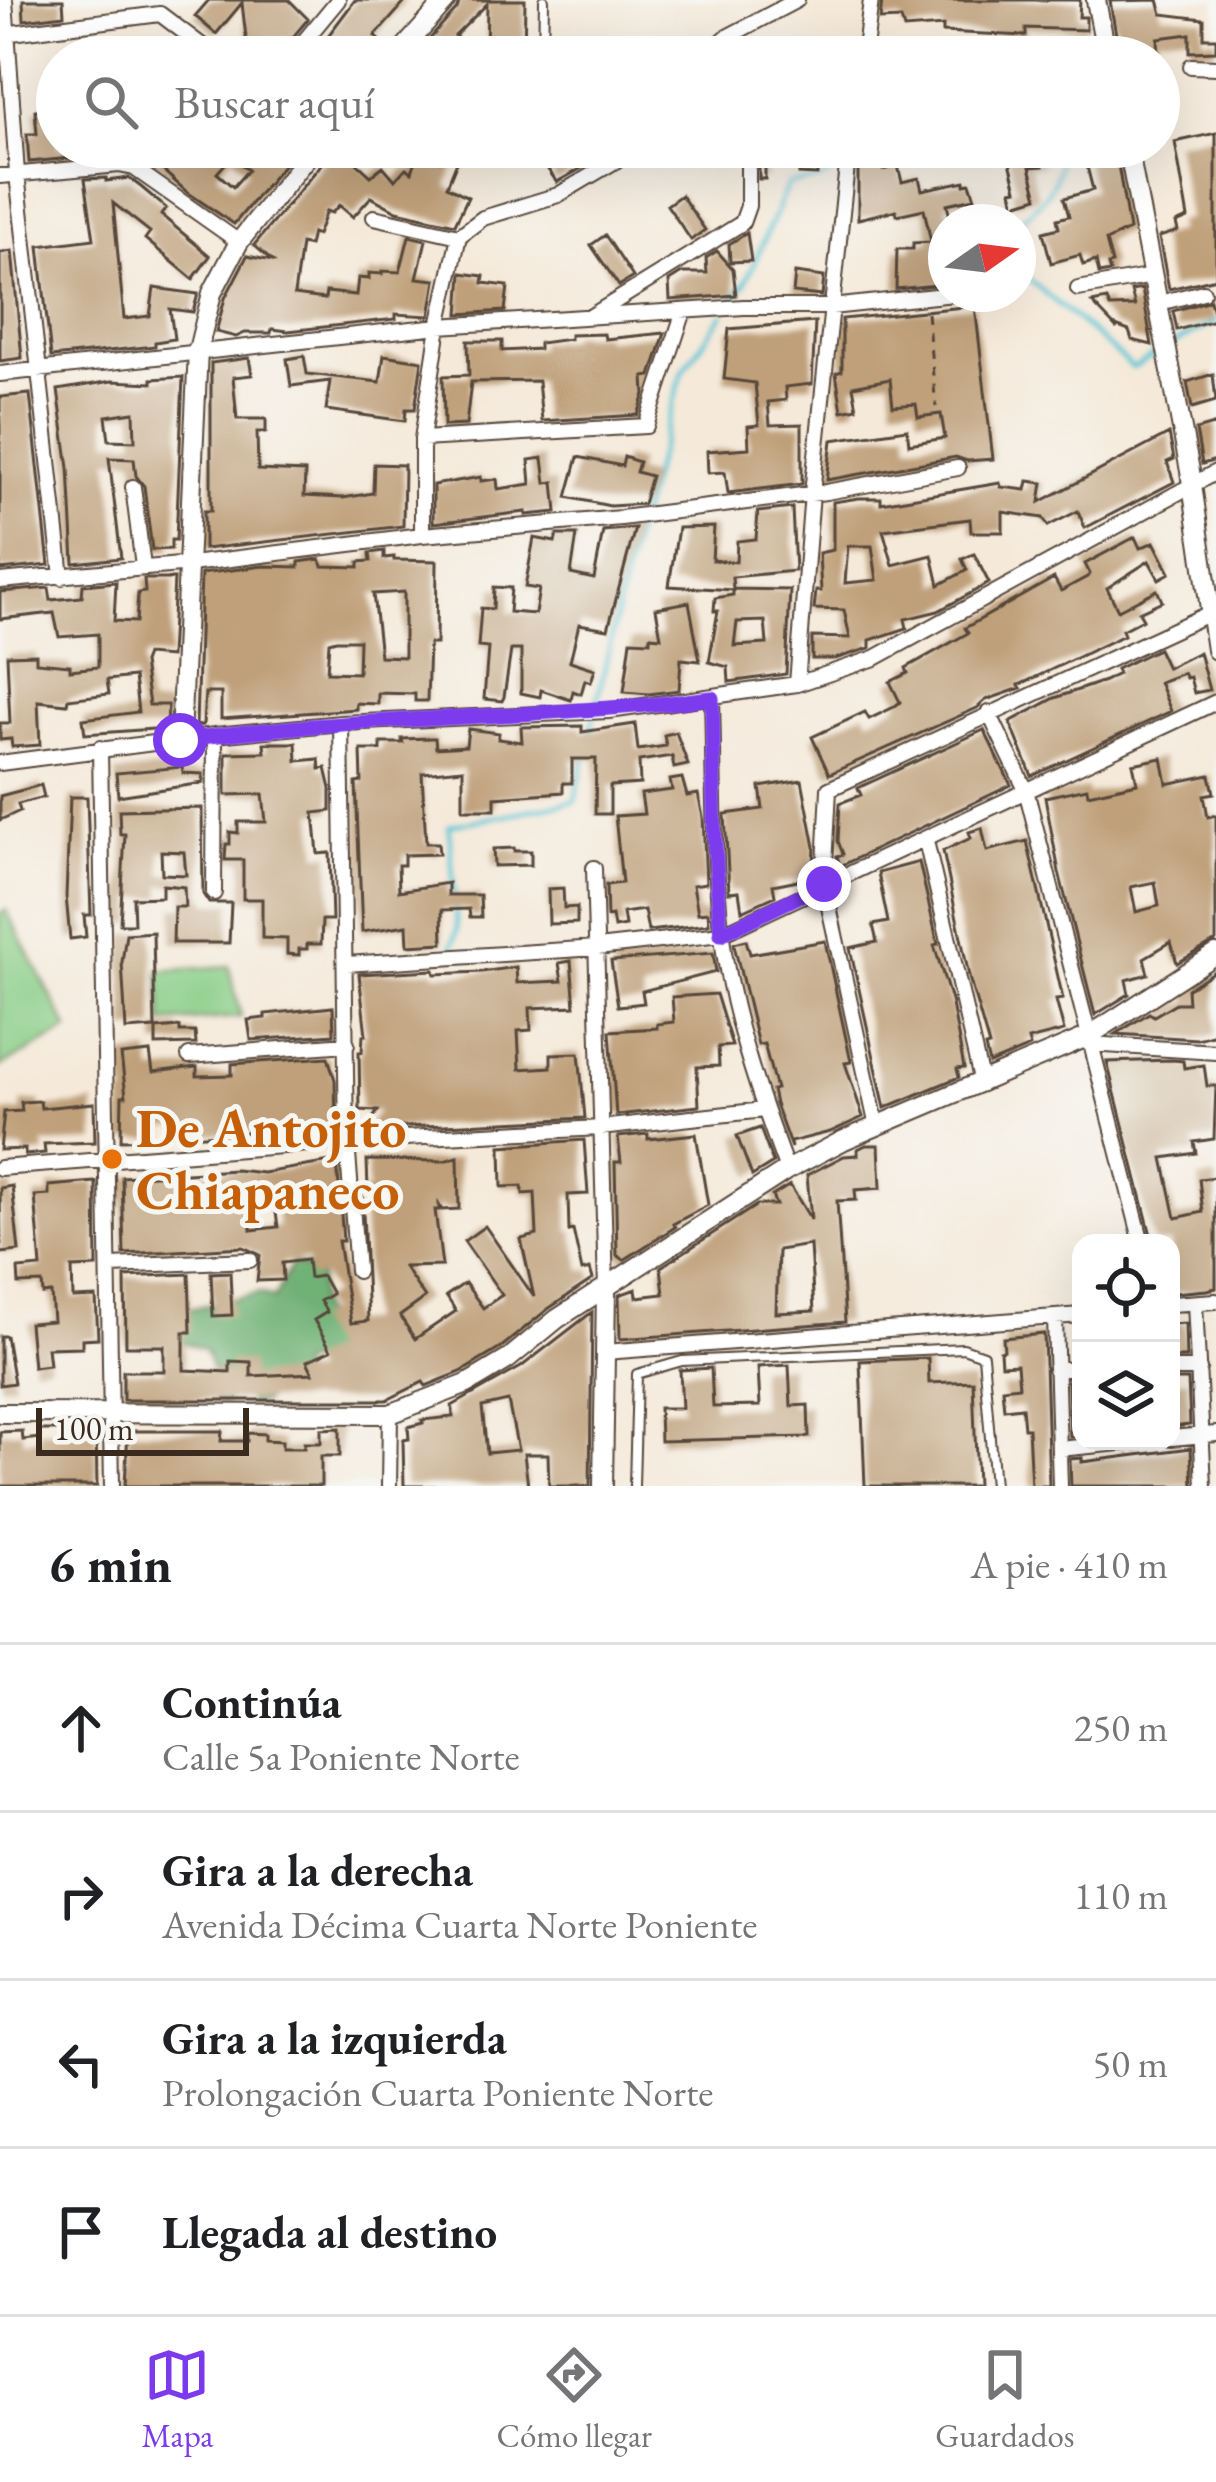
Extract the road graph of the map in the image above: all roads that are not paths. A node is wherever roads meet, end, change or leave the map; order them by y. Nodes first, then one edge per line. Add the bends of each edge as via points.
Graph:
1 (5, 0) edge
2 (143, 0) edge
3 (172, 0) edge
4 (338, 0) edge
5 (447, 0) edge
6 (544, 0) edge
7 (797, 0) edge
8 (871, 0) edge
9 (1096, 0) edge
10 (152, 15) junction
11 (4, 34) edge
12 (184, 36) edge
13 (308, 36) edge
14 (414, 36) edge
15 (543, 36) edge
16 (729, 36) edge
17 (867, 36) edge
18 (1103, 36) edge
19 (1191, 66) dead end
20 (1216, 67) edge
21 (78, 168) edge
22 (134, 168) edge
23 (298, 168) edge
24 (604, 168) edge
25 (748, 168) edge
26 (847, 168) edge
27 (1131, 168) edge
28 (17, 174) junction
29 (0, 176) edge
30 (374, 217) dead end
31 (459, 236) junction
32 (239, 242) junction
33 (1154, 275) junction
34 (1078, 289) dead end
35 (1203, 292) dead end
36 (928, 296) edge
37 (1160, 303) junction
38 (831, 307) junction
39 (690, 311) junction
40 (590, 317) junction
41 (439, 326) junction
42 (198, 350) junction
43 (38, 372) junction
44 (0, 374) edge
45 (422, 440) junction
46 (958, 468) dead end
47 (1216, 472) edge
48 (1192, 486) junction
49 (134, 487) dead end
50 (812, 493) junction
51 (422, 535) junction
52 (191, 564) junction
53 (143, 566) junction
54 (62, 577) junction
55 (0, 581) edge
56 (1210, 613) junction
57 (1216, 650) edge
58 (797, 684) junction
59 (712, 698) junction
60 (1216, 702) edge
61 (989, 713) junction
62 (341, 723) junction
63 (214, 735) junction
64 (180, 740) junction
65 (100, 748) junction
66 (0, 763) edge
67 (1027, 790) junction
68 (926, 841) junction
69 (594, 868) dead end
70 (824, 884) junction
71 (214, 892) dead end
72 (721, 934) junction
73 (597, 948) junction
74 (1216, 954) edge
75 (346, 964) junction
76 (1088, 1040) junction
77 (347, 1044) junction
78 (1216, 1052) edge
79 (189, 1056) dead end
80 (982, 1084) junction
81 (764, 1110) junction
82 (877, 1127) junction
83 (600, 1128) junction
84 (347, 1141) junction
85 (109, 1161) junction
86 (0, 1168) edge
87 (787, 1170) junction
88 (1140, 1234) edge
89 (250, 1260) dead end
90 (111, 1266) junction
91 (356, 1271) dead end
92 (606, 1289) junction
93 (1216, 1301) edge
94 (1195, 1303) junction
95 (1180, 1304) edge
96 (1072, 1316) edge
97 (1055, 1318) junction
98 (605, 1352) junction
99 (1180, 1369) edge
100 (1199, 1369) junction
101 (1054, 1370) junction
102 (1072, 1370) edge
103 (0, 1413) edge
104 (109, 1413) junction
105 (390, 1414) junction
106 (1209, 1435) edge
107 (1072, 1448) edge
108 (1059, 1449) junction
109 (112, 1486) edge
110 (389, 1486) edge
111 (603, 1486) edge
112 (634, 1486) edge
113 (994, 1486) edge
114 (1060, 1486) edge
115 (1204, 1486) edge

1 - 11 street
2 - 10 street
3 - 10 street
4 - 13 street
5 - 14 street
6 - 15 lane
7 - 16 street
8 - 17 street
9 - 18 street
10 - 11 street
10 - 12 street
11 - 28 street
19 - 20 street
21 - 28 street
22 - 32 street
23 - 32 street
24 - 31 street via 558,195 482,218
25 - 40 street via 742,223
26 - 38 street
27 - 33 street
28 - 29 street
28 - 43 street
30 - 31 street
31 - 41 street
32 - 42 street via 212,292
33 - 34 street
33 - 37 street
35 - 37 street
36 - 38 street
37 - 48 street
38 - 39 street
38 - 50 street
39 - 40 street
39 - 45 street via 646,426
40 - 41 street
41 - 42 street
41 - 45 street
42 - 43 street
42 - 52 street
43 - 44 street
43 - 54 street
45 - 51 street
46 - 50 street
47 - 48 street
48 - 56 street
48 - 58 street via 875,658
49 - 53 street
50 - 51 street
50 - 58 street
51 - 52 street
52 - 53 street
52 - 64 street
53 - 54 street
54 - 55 street
56 - 57 street
56 - 61 street
58 - 59 street
59 - 62 street via 609,711
59 - 72 street
60 - 67 street
61 - 67 street
61 - 70 street via 829,789
62 - 63 street
62 - 75 street
63 - 64 street
63 - 71 street
64 - 65 street
65 - 66 street
65 - 85 street
67 - 68 street
67 - 76 street
68 - 70 street
68 - 80 street
69 - 73 street
70 - 72 street
70 - 82 street
72 - 73 street
72 - 81 street
73 - 75 street
73 - 83 street
74 - 76 street
75 - 77 street
76 - 78 street
76 - 80 street
76 - 88 street
77 - 79 street
77 - 84 street
80 - 82 street
81 - 83 street
81 - 87 street
82 - 87 street
83 - 84 street
83 - 92 street
84 - 85 street
84 - 91 street
85 - 86 street
85 - 90 street
87 - 92 street
89 - 90 street
90 - 104 street
92 - 98 street
92 - 105 street via 467,1384
93 - 94 street
94 - 95 street
94 - 100 street
96 - 97 street
97 - 98 street
97 - 101 street
98 - 111 street
99 - 100 street
100 - 106 street
101 - 102 street
101 - 108 street
103 - 104 street
104 - 105 street
104 - 109 street
105 - 110 street
106 - 115 street
107 - 108 street
108 - 114 street
112 - 113 lane via 637,1374 682,1361 963,1348 983,1355

